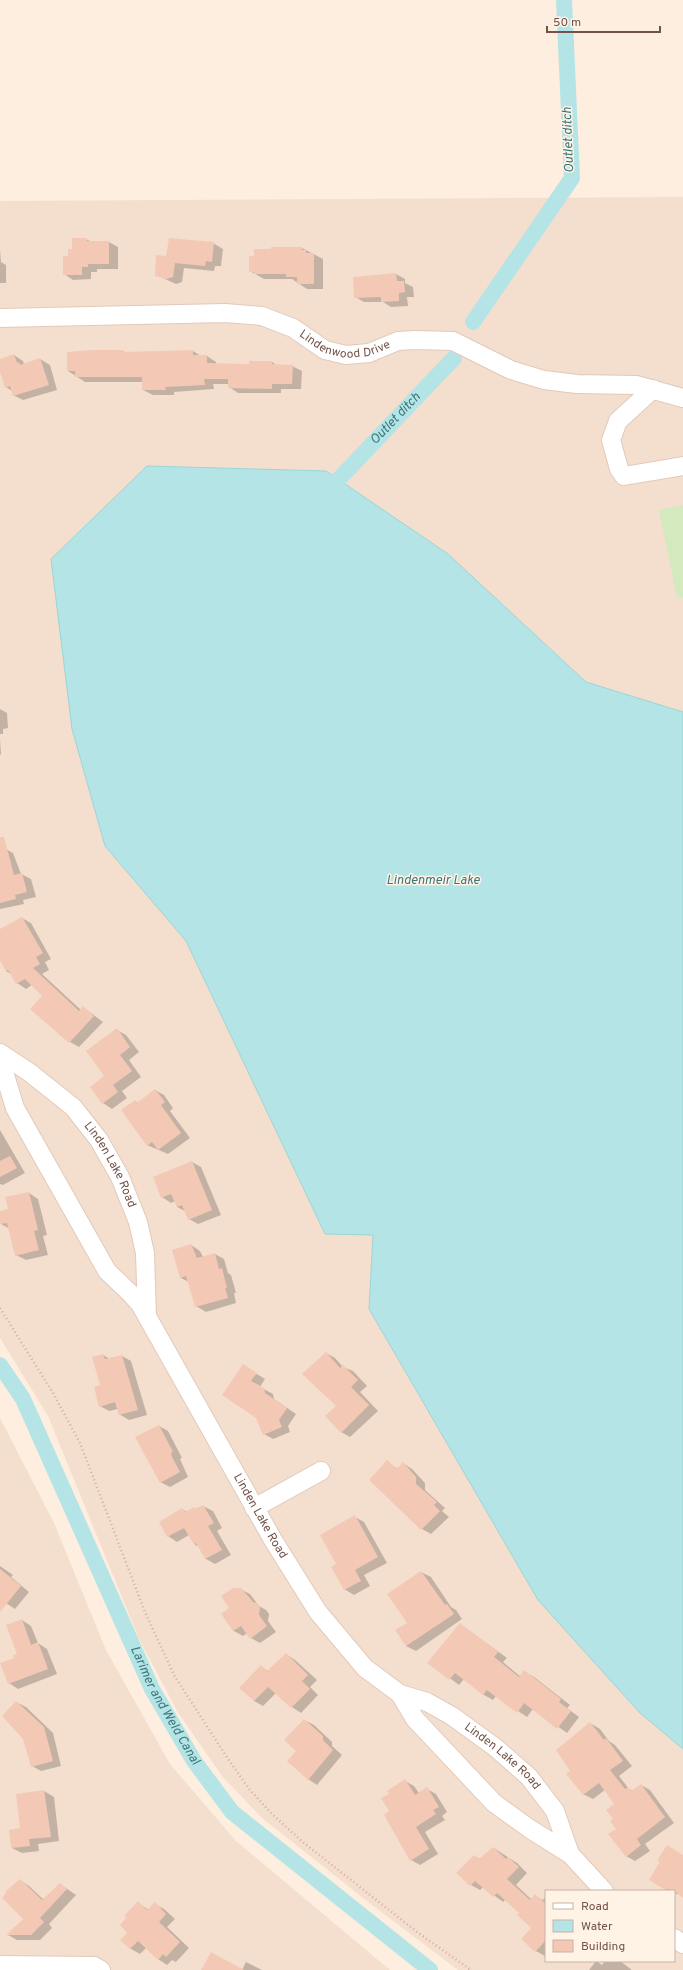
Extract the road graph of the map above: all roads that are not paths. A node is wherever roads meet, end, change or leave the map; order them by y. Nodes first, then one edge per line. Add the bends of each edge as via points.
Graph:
1 (0, 318) edge
2 (653, 389) junction
3 (683, 398) edge
4 (683, 466) edge
5 (0, 1053) edge
6 (0, 1059) edge
7 (147, 1318) junction
8 (321, 1471) dead end
9 (254, 1508) junction
10 (400, 1694) junction
11 (570, 1854) junction
12 (603, 1890) edge
13 (0, 1965) edge
14 (101, 1970) edge

1 - 2 street, Lindenwood Drive via 225,313 262,316 293,328 325,350 346,355 368,353 398,341 453,341 511,370 544,380 577,384 636,385
2 - 3 street, Lindenwood Drive
2 - 4 street via 618,421 611,440 619,469 624,476
5 - 7 street, Linden Lake Road via 73,1107 99,1140 120,1177 138,1222 145,1253
6 - 7 street, Linden Lake Road via 15,1108 107,1271 140,1304
7 - 9 street, Linden Lake Road
8 - 9 street
9 - 10 street, Linden Lake Road via 318,1612 365,1668
10 - 11 street, Linden Lake Road via 415,1719 494,1803
10 - 11 street, Linden Lake Road via 427,1702 452,1716 496,1748 529,1777 555,1811
11 - 12 street, Linden Lake Road
13 - 14 street via 94,1966

